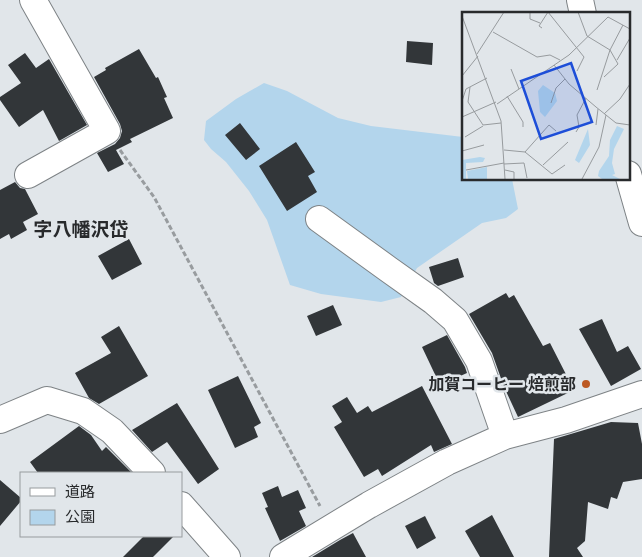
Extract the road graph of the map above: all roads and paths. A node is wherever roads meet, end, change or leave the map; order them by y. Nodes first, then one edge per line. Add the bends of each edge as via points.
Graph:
1 (33, 0) edge
2 (106, 131) junction
3 (28, 176) dead end
4 (630, 180) edge
5 (320, 219) dead end
6 (642, 223) edge
7 (642, 394) edge
8 (0, 420) edge
9 (505, 436) junction
10 (151, 472) edge
11 (182, 506) edge
12 (331, 529) junction
13 (227, 557) edge
14 (283, 557) edge

1 - 2 street
2 - 3 street
2 - 12 path via 154,197
4 - 6 street
5 - 9 street via 456,320 479,361
7 - 9 street via 566,420
8 - 10 street via 48,400 83,411 112,431
9 - 12 street via 447,462
11 - 13 street
12 - 14 street

